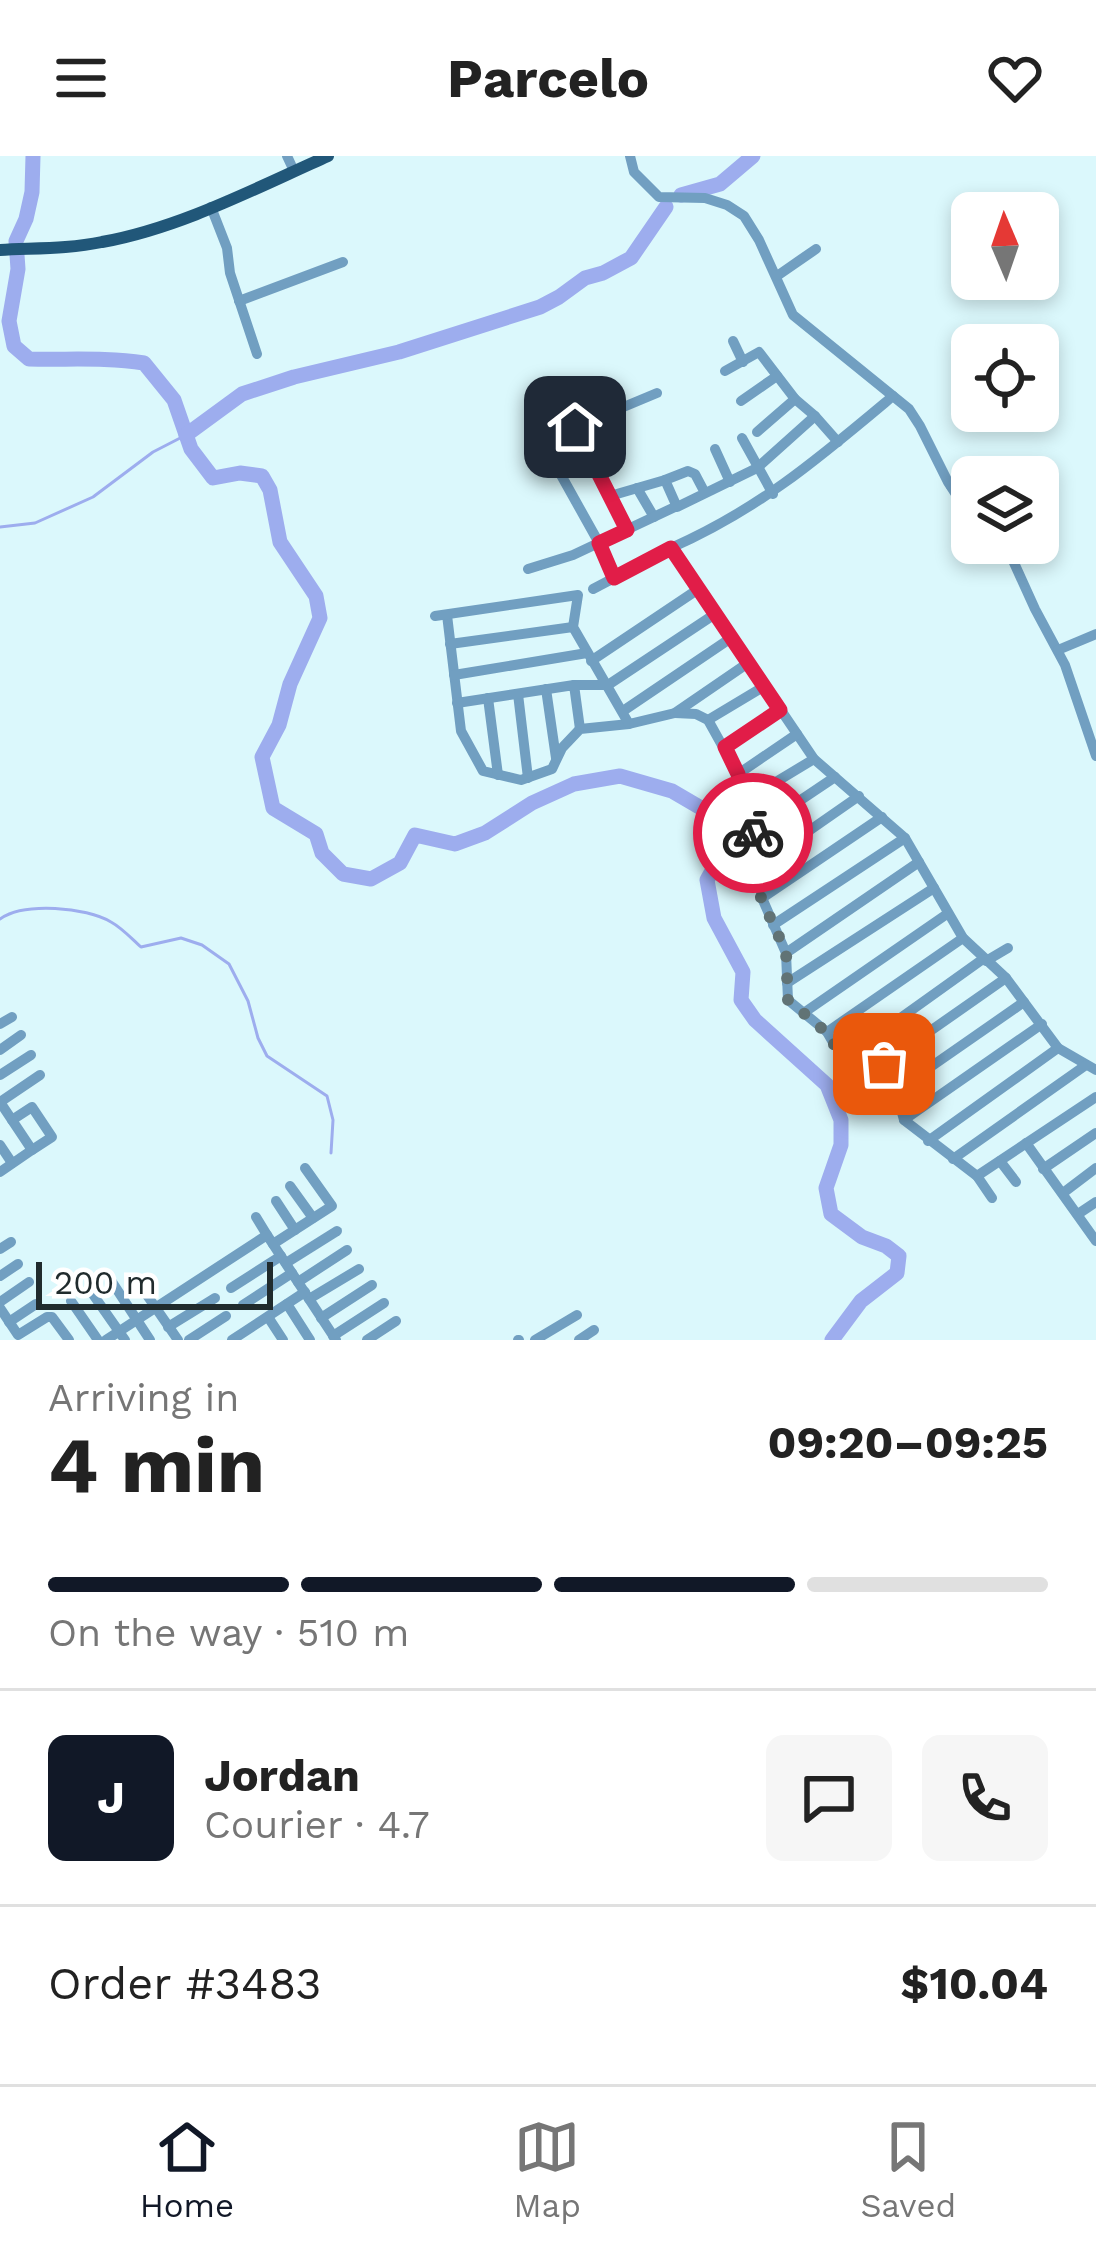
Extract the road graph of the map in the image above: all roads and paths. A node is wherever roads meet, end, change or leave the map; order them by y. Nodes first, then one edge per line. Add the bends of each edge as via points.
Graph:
1 (287, 156) edge
2 (328, 156) edge
3 (630, 156) edge
4 (295, 171) junction
5 (211, 207) junction
6 (816, 249) dead end
7 (6, 250) edge
8 (343, 262) dead end
9 (777, 276) junction
10 (239, 301) junction
11 (733, 341) dead end
12 (257, 354) dead end
13 (743, 362) junction
14 (725, 371) dead end
15 (777, 376) junction
16 (657, 393) dead end
17 (893, 396) junction
18 (795, 399) junction
19 (741, 401) dead end
20 (815, 416) junction
21 (575, 427) junction
22 (757, 432) dead end
23 (742, 438) dead end
24 (838, 442) junction
25 (716, 449) dead end
26 (620, 460) dead end
27 (757, 468) junction
28 (597, 470) junction
29 (665, 480) junction
30 (730, 482) junction
31 (951, 485) edge
32 (637, 488) junction
33 (705, 493) junction
34 (773, 494) junction
35 (610, 496) junction
36 (677, 506) junction
37 (654, 518) junction
38 (627, 530) junction
39 (599, 543) junction
40 (671, 548) junction
41 (1014, 564) edge
42 (527, 569) dead end
43 (614, 578) junction
44 (593, 589) dead end
45 (697, 590) junction
46 (715, 614) junction
47 (573, 627) junction
48 (1096, 634) edge
49 (731, 638) junction
50 (450, 644) junction
51 (1058, 650) junction
52 (589, 657) junction
53 (748, 663) junction
54 (454, 675) junction
55 (608, 685) junction
56 (574, 686) junction
57 (763, 687) junction
58 (546, 689) junction
59 (518, 694) junction
60 (488, 698) junction
61 (457, 703) junction
62 (1096, 705) edge
63 (780, 710) junction
64 (1079, 710) junction
65 (675, 713) junction
66 (626, 717) junction
67 (708, 720) junction
68 (580, 729) junction
69 (797, 734) junction
70 (725, 747) junction
71 (1096, 756) edge
72 (814, 759) junction
73 (556, 760) junction
74 (738, 774) junction
75 (498, 775) junction
76 (835, 777) junction
77 (527, 778) junction
78 (859, 796) junction
79 (746, 800) junction
80 (882, 817) junction
81 (753, 832) junction
82 (905, 838) junction
83 (919, 862) junction
84 (757, 867) junction
85 (934, 888) junction
86 (761, 898) junction
87 (946, 914) junction
88 (773, 925) junction
89 (963, 938) junction
90 (1008, 948) dead end
91 (786, 952) junction
92 (984, 960) junction
93 (1006, 978) junction
94 (787, 983) junction
95 (1024, 1002) junction
96 (805, 1012) junction
97 (12, 1017) dead end
98 (0, 1024) edge
99 (1042, 1024) junction
100 (826, 1032) junction
101 (22, 1035) dead end
102 (1058, 1048) junction
103 (0, 1050) edge
104 (853, 1052) junction
105 (31, 1055) dead end
106 (884, 1064) junction
107 (1091, 1068) edge
108 (40, 1075) dead end
109 (0, 1076) edge
110 (896, 1091) junction
111 (1096, 1097) edge
112 (12, 1120) junction
113 (904, 1120) junction
114 (1096, 1133) edge
115 (928, 1141) junction
116 (1026, 1144) junction
117 (0, 1145) edge
118 (32, 1150) junction
119 (953, 1159) junction
120 (1000, 1161) junction
121 (12, 1163) junction
122 (305, 1168) dead end
123 (1096, 1168) edge
124 (1043, 1169) junction
125 (0, 1172) edge
126 (977, 1176) junction
127 (1016, 1182) dead end
128 (290, 1186) dead end
129 (1063, 1192) junction
130 (992, 1198) dead end
131 (276, 1201) dead end
132 (1096, 1202) edge
133 (1078, 1214) junction
134 (256, 1216) dead end
135 (314, 1218) junction
136 (295, 1230) junction
137 (241, 1231) dead end
138 (337, 1231) dead end
139 (270, 1239) junction
140 (1095, 1239) edge
141 (251, 1245) junction
142 (347, 1250) dead end
143 (18, 1264) dead end
144 (358, 1269) dead end
145 (0, 1276) edge
146 (295, 1278) junction
147 (29, 1282) dead end
148 (112, 1282) dead end
149 (140, 1286) dead end
150 (371, 1286) dead end
151 (231, 1288) dead end
152 (92, 1294) dead end
153 (214, 1298) dead end
154 (71, 1301) dead end
155 (384, 1303) dead end
156 (36, 1304) dead end
157 (286, 1304) junction
158 (243, 1305) dead end
159 (156, 1308) junction
160 (3, 1315) edge
161 (577, 1315) dead end
162 (226, 1316) dead end
163 (268, 1317) junction
164 (321, 1318) junction
165 (137, 1320) junction
166 (396, 1321) dead end
167 (168, 1327) junction
168 (594, 1330) dead end
169 (253, 1335) edge
170 (122, 1336) edge
171 (14, 1338) edge
172 (62, 1338) edge
173 (334, 1338) edge
174 (102, 1340) edge
175 (150, 1340) edge
176 (178, 1340) edge
177 (189, 1340) edge
178 (232, 1340) edge
179 (283, 1340) edge
180 (310, 1340) edge
181 (368, 1340) edge
182 (535, 1340) edge
183 (579, 1340) edge

1 - 4 street
2 - 4 main road
3 - 9 street via 658,197 705,198 740,212
4 - 5 main road
5 - 7 main road via 120,239
5 - 10 street
6 - 9 street
8 - 10 street
9 - 17 street via 799,321
10 - 12 street
11 - 13 street
13 - 14 street
13 - 15 street via 759,352
15 - 18 street
15 - 19 street
16 - 21 street
17 - 24 street
17 - 31 street via 914,416
18 - 20 street
18 - 22 street
20 - 24 street
20 - 27 street
21 - 28 street
21 - 39 street via 542,440
23 - 27 street
24 - 34 street
25 - 30 street
26 - 28 street
27 - 30 street
27 - 34 street
28 - 35 street
29 - 32 street
29 - 33 street via 688,471
29 - 36 street
30 - 33 street
32 - 35 street
32 - 37 street
33 - 36 street
34 - 40 street
35 - 38 street
36 - 37 street
37 - 38 street
38 - 39 street
39 - 42 street
39 - 43 street
40 - 43 street
40 - 45 street
41 - 51 street
43 - 44 street
45 - 46 street
45 - 52 street
46 - 49 street
46 - 55 street
47 - 50 street
47 - 50 street via 578,596 441,615
47 - 52 street
48 - 51 street
49 - 53 street
49 - 66 street
50 - 54 street
51 - 64 street
52 - 54 street
52 - 55 street
53 - 57 street
53 - 65 street
54 - 61 street
55 - 56 street
55 - 66 street
56 - 58 street
56 - 68 street
57 - 63 street
57 - 67 street
58 - 59 street
58 - 73 street
59 - 60 street
59 - 77 street
60 - 61 street
60 - 75 street
61 - 75 street via 461,731 483,771
62 - 64 street
63 - 69 street
63 - 70 street
64 - 71 street
65 - 66 street
65 - 67 street
66 - 68 street
67 - 70 street
68 - 73 street
69 - 72 street
69 - 74 street
70 - 74 street
72 - 76 street
72 - 79 street
73 - 77 street
74 - 79 street
75 - 77 street
76 - 78 street
76 - 81 street
78 - 80 street
78 - 84 street
79 - 81 street
80 - 82 street
80 - 86 street
81 - 84 street
82 - 83 street
82 - 88 street
83 - 85 street
83 - 91 street
84 - 86 street
85 - 87 street
85 - 94 street
86 - 88 street
87 - 89 street
87 - 96 street
88 - 91 street
89 - 92 street
89 - 100 street
90 - 92 street
91 - 94 street
92 - 93 street
92 - 104 street
93 - 95 street
93 - 106 street
94 - 96 street via 788,1000
95 - 99 street
95 - 110 street
96 - 100 street
97 - 98 street
99 - 102 street
99 - 113 street
100 - 104 street
101 - 103 street
102 - 107 street
102 - 115 street
104 - 106 street
105 - 109 street
106 - 110 street
107 - 119 street
108 - 112 street via 0,1102
110 - 113 street
111 - 116 street
112 - 118 street
112 - 118 street via 32,1107 52,1137
113 - 115 street
114 - 124 street
115 - 119 street
116 - 120 street
116 - 124 street
117 - 121 street
118 - 121 street
119 - 126 street
120 - 126 street
120 - 127 street
121 - 125 street
122 - 135 street via 332,1206
123 - 129 street
124 - 129 street
126 - 130 street
128 - 135 street
129 - 133 street
131 - 136 street
132 - 133 street
133 - 140 street
134 - 139 street
135 - 136 street
136 - 139 street
137 - 141 street
138 - 146 street
139 - 141 street
139 - 146 street
141 - 159 street
142 - 146 street
143 - 145 street
144 - 146 street
146 - 151 street
146 - 157 street
146 - 158 street
146 - 164 street
147 - 160 street
148 - 165 street
149 - 159 street
150 - 164 street
152 - 170 street
153 - 167 street
154 - 174 street
155 - 173 street
156 - 160 street
157 - 163 street
157 - 180 street
159 - 165 street
159 - 167 street
160 - 171 street
161 - 182 street
162 - 177 street
163 - 169 street
163 - 179 street
164 - 173 street
165 - 170 street
165 - 175 street
166 - 181 street
167 - 176 street
168 - 183 street
169 - 178 street
170 - 174 street
171 - 172 street via 47,1317 56,1319

